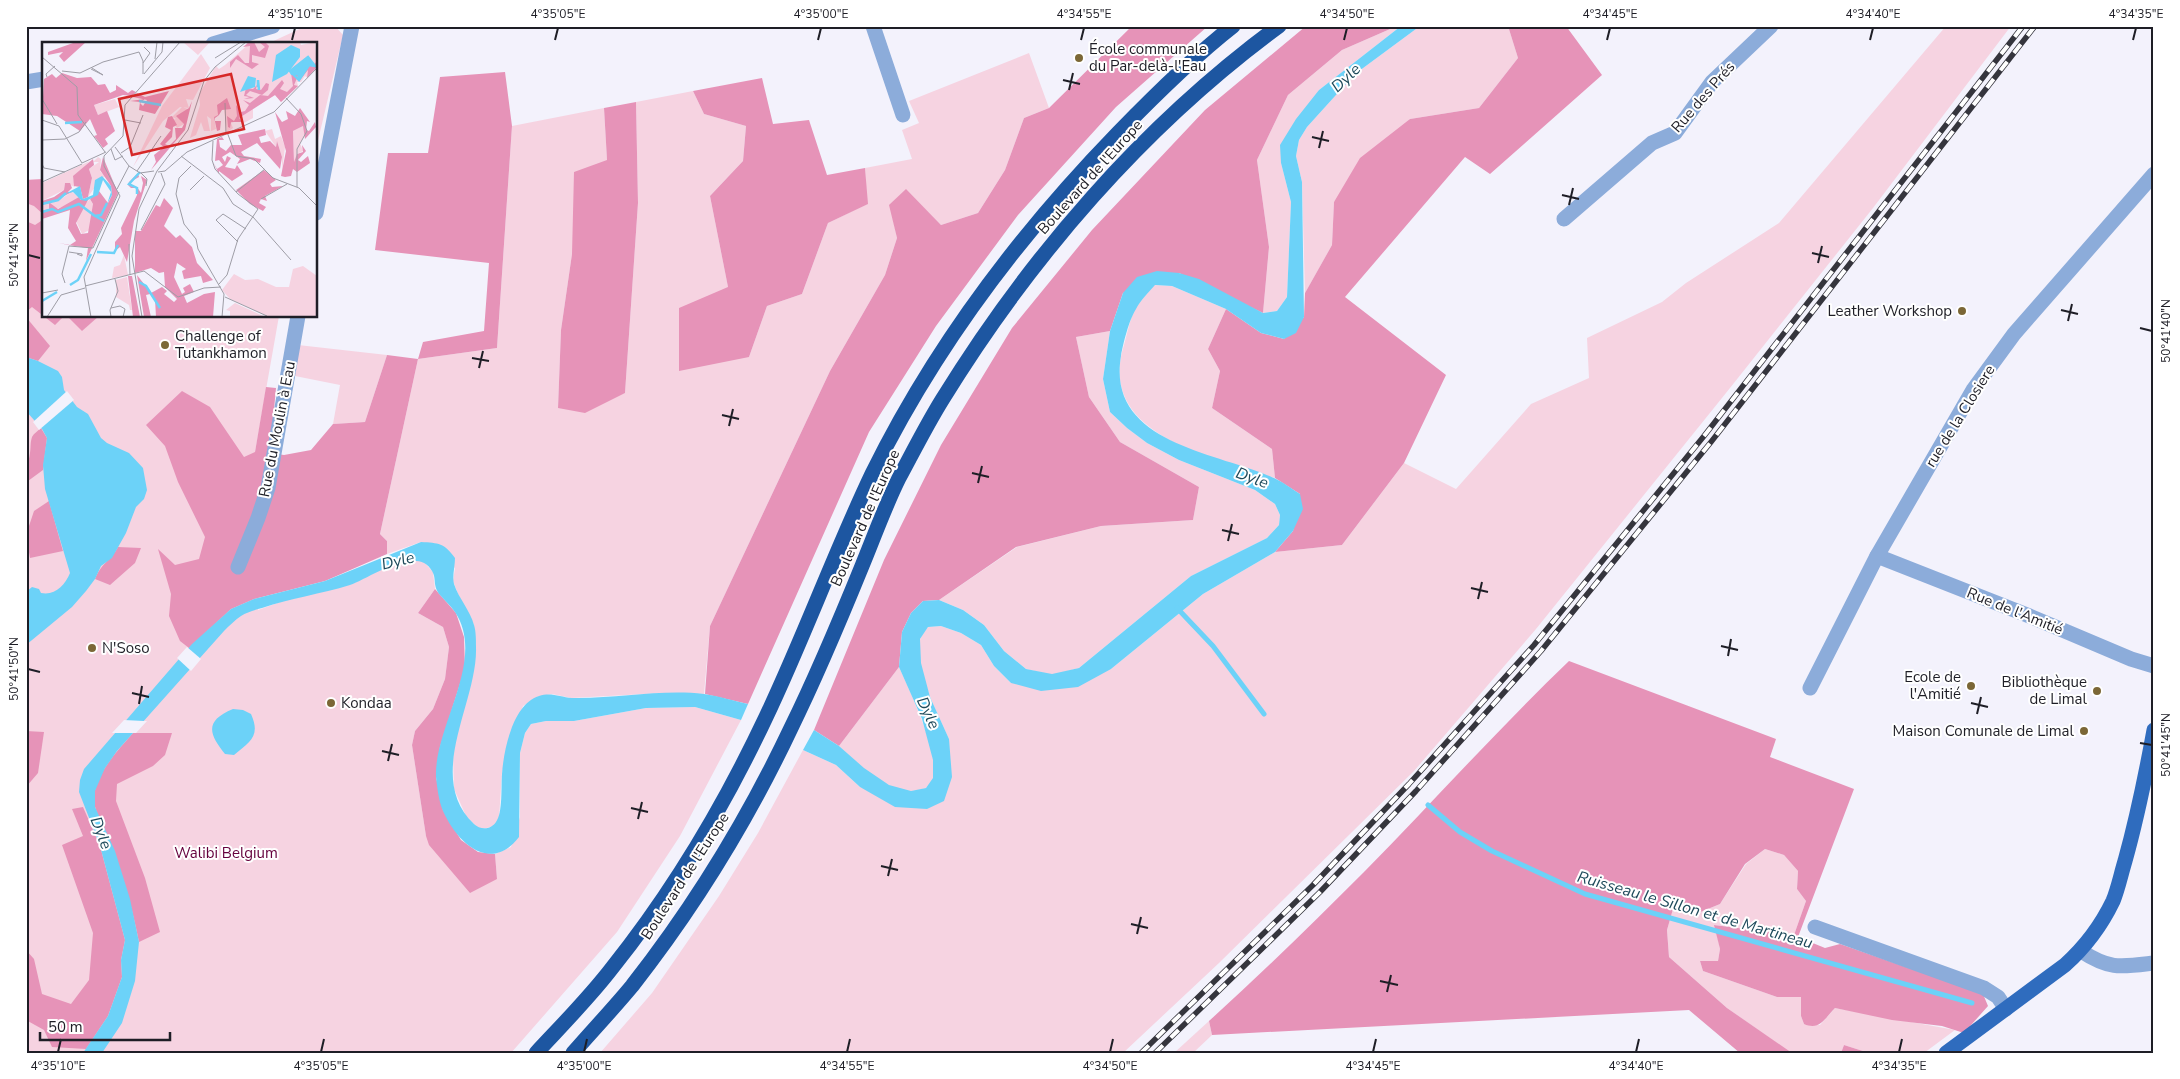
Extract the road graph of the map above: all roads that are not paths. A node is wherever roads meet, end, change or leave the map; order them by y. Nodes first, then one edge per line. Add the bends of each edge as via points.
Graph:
1 (273, 26) edge
2 (352, 26) edge
3 (873, 26) edge
4 (1233, 26) edge
5 (1279, 26) edge
6 (1770, 26) edge
7 (220, 42) edge
8 (42, 78) edge
9 (26, 82) edge
10 (903, 115) dead end
11 (2154, 174) edge
12 (318, 203) edge
13 (1564, 220) dead end
14 (298, 318) edge
15 (1877, 556) junction
16 (238, 567) dead end
17 (2154, 666) edge
18 (1810, 688) dead end
19 (2154, 730) edge
20 (1815, 927) dead end
21 (2081, 951) junction
22 (2154, 963) edge
23 (2006, 1009) junction
24 (536, 1053) edge
25 (573, 1053) edge
26 (1946, 1053) edge

1 - 7 street
2 - 12 street
3 - 10 street
4 - 24 highway, Boulevard de l'Europe via 1157,93 1095,157 1039,219 983,291 918,392 873,474 766,717 714,814 667,893 611,970
5 - 25 highway, Boulevard de l'Europe via 1175,112 1115,172 1059,236 1005,306 941,401 897,483 791,730 739,828 687,911 631,987
6 - 13 street, Rue des Prés via 1712,82 1675,133 1652,143
8 - 9 street
11 - 15 street, rue de la Closiere via 2014,334 1973,390
14 - 16 street, Rue du Moulin à Eau via 268,488
15 - 17 street, Rue de l'Amitié
15 - 18 street, rue de la Closiere
19 - 21 main road via 2114,900
20 - 23 street via 1984,988 1998,997
21 - 22 street via 2098,962 2123,967
21 - 23 main road
23 - 26 main road

